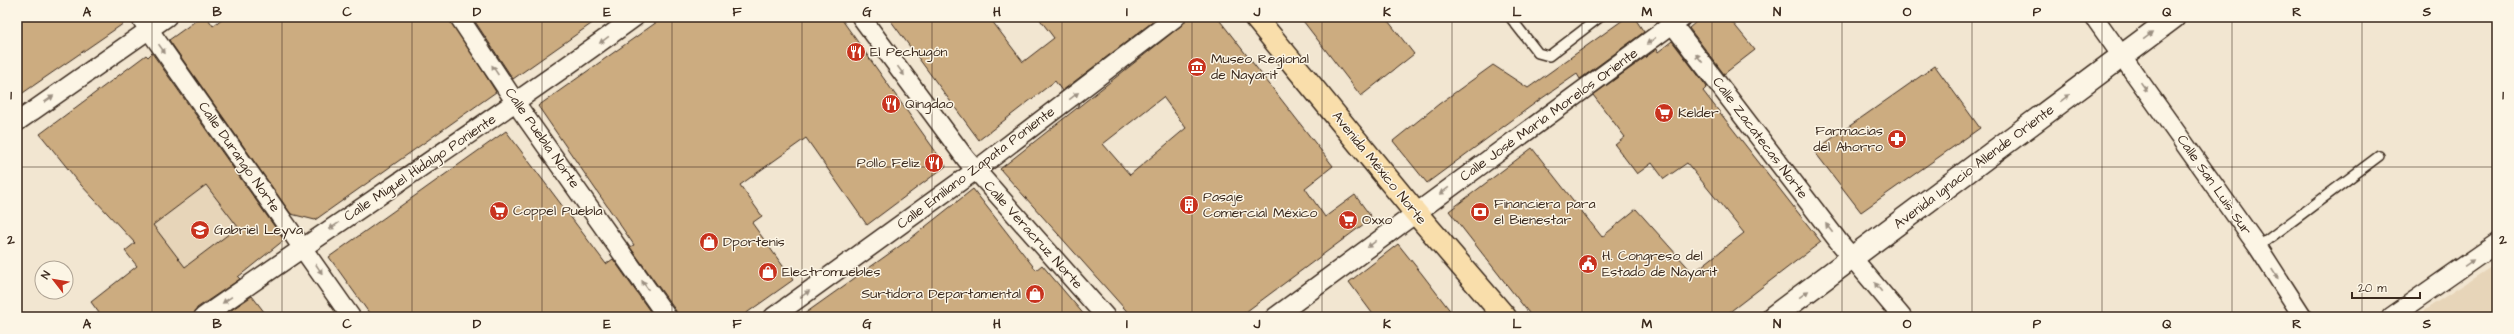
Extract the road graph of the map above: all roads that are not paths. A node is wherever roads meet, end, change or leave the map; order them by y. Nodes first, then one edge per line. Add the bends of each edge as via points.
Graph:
1 (167, 17) edge
2 (459, 17) edge
3 (635, 17) edge
4 (862, 17) edge
5 (1176, 17) edge
6 (1255, 17) edge
7 (1600, 17) edge
8 (2094, 17) edge
9 (2174, 17) edge
10 (1512, 18) edge
11 (1674, 20) edge
12 (144, 23) edge
13 (2122, 55) junction
14 (517, 103) junction
15 (17, 122) edge
16 (2379, 156) dead end
17 (976, 170) junction
18 (1415, 212) junction
19 (2497, 243) edge
20 (303, 246) junction
21 (2258, 247) junction
22 (1854, 258) junction
23 (203, 317) edge
24 (351, 317) edge
25 (667, 317) edge
26 (773, 317) edge
27 (1106, 317) edge
28 (1275, 317) edge
29 (1504, 317) edge
30 (1773, 317) edge
31 (1902, 317) edge
32 (2303, 317) edge
33 (2391, 317) edge

1 - 12 street
14 -> 2 street, Calle Puebla Norte
3 -> 14 street, Calle Miguel Hidalgo Poniente
4 -> 17 street, Calle Veracruz Norte
17 -> 5 street, Calle Emiliano Zapata Poniente
6 - 18 main road, Avenida México Norte
7 - 10 lane via 1549,56 1538,53
8 - 13 street, Calle San Luis Sur
13 -> 9 main road, Avenida Ignacio Allende Oriente
11 -> 18 street, Calle José María Morelos Oriente
22 -> 11 street, Calle Zacatecas Norte
15 -> 12 street
12 -> 20 street, Calle Durango Norte
13 -> 21 street, Calle San Luis Sur
22 -> 13 main road, Avenida Ignacio Allende Oriente
14 -> 20 street, Calle Miguel Hidalgo Poniente
25 -> 14 street, Calle Puebla Norte
16 - 21 lane
26 -> 17 street, Calle Emiliano Zapata Poniente
17 - 27 street, Calle Veracruz Norte
18 -> 28 street, Calle José María Morelos Oriente
18 - 29 main road, Avenida México Norte
33 -> 19 street
20 -> 23 street, Calle Miguel Hidalgo Poniente
20 -> 24 street, Calle Durango Norte
21 -> 32 street, Calle San Luis Sur
30 -> 22 main road, Avenida Ignacio Allende Oriente
31 -> 22 street, Calle Zacatecas Norte

